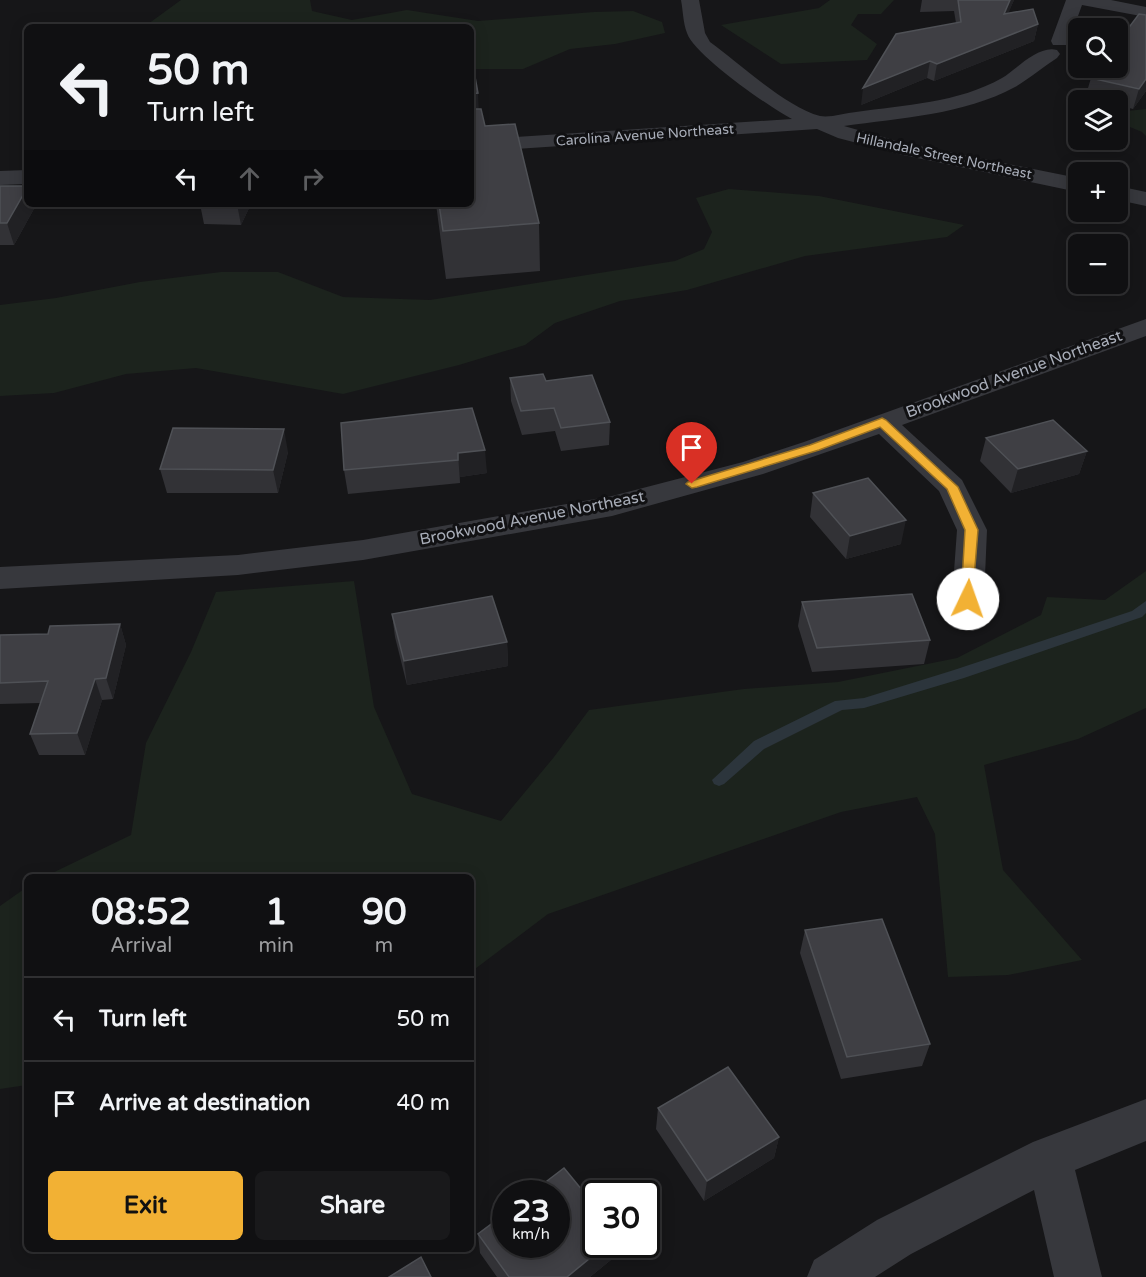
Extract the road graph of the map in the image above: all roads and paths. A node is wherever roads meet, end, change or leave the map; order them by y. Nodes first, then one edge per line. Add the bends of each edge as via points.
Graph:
1 (690, 0) edge
2 (1076, 0) edge
3 (1082, 0) edge
4 (1146, 12) edge
5 (819, 123) junction
6 (474, 146) edge
7 (24, 177) edge
8 (0, 178) edge
9 (1068, 183) edge
10 (1128, 195) edge
11 (1146, 199) edge
12 (1146, 327) edge
13 (882, 422) junction
14 (0, 578) edge
15 (968, 599) dead end
16 (1146, 1120) edge
17 (1049, 1158) junction
18 (831, 1277) edge
19 (1078, 1277) edge

1 - 5 street, Hillandale Street Northeast via 696,33 703,45 765,93
2 - 5 street, Carolina Avenue Northeast via 1055,48 1007,82 930,108
3 - 4 street
5 - 6 street, Carolina Avenue Northeast
5 - 9 street, Hillandale Street Northeast via 903,149
7 - 8 street
10 - 11 street
12 - 13 street, Brookwood Avenue Northeast
13 - 14 street, Brookwood Avenue Northeast via 753,468 612,506 535,521 363,550 238,565
13 - 15 street via 952,487 972,530
16 - 17 street
17 - 18 street via 894,1237
17 - 19 street

